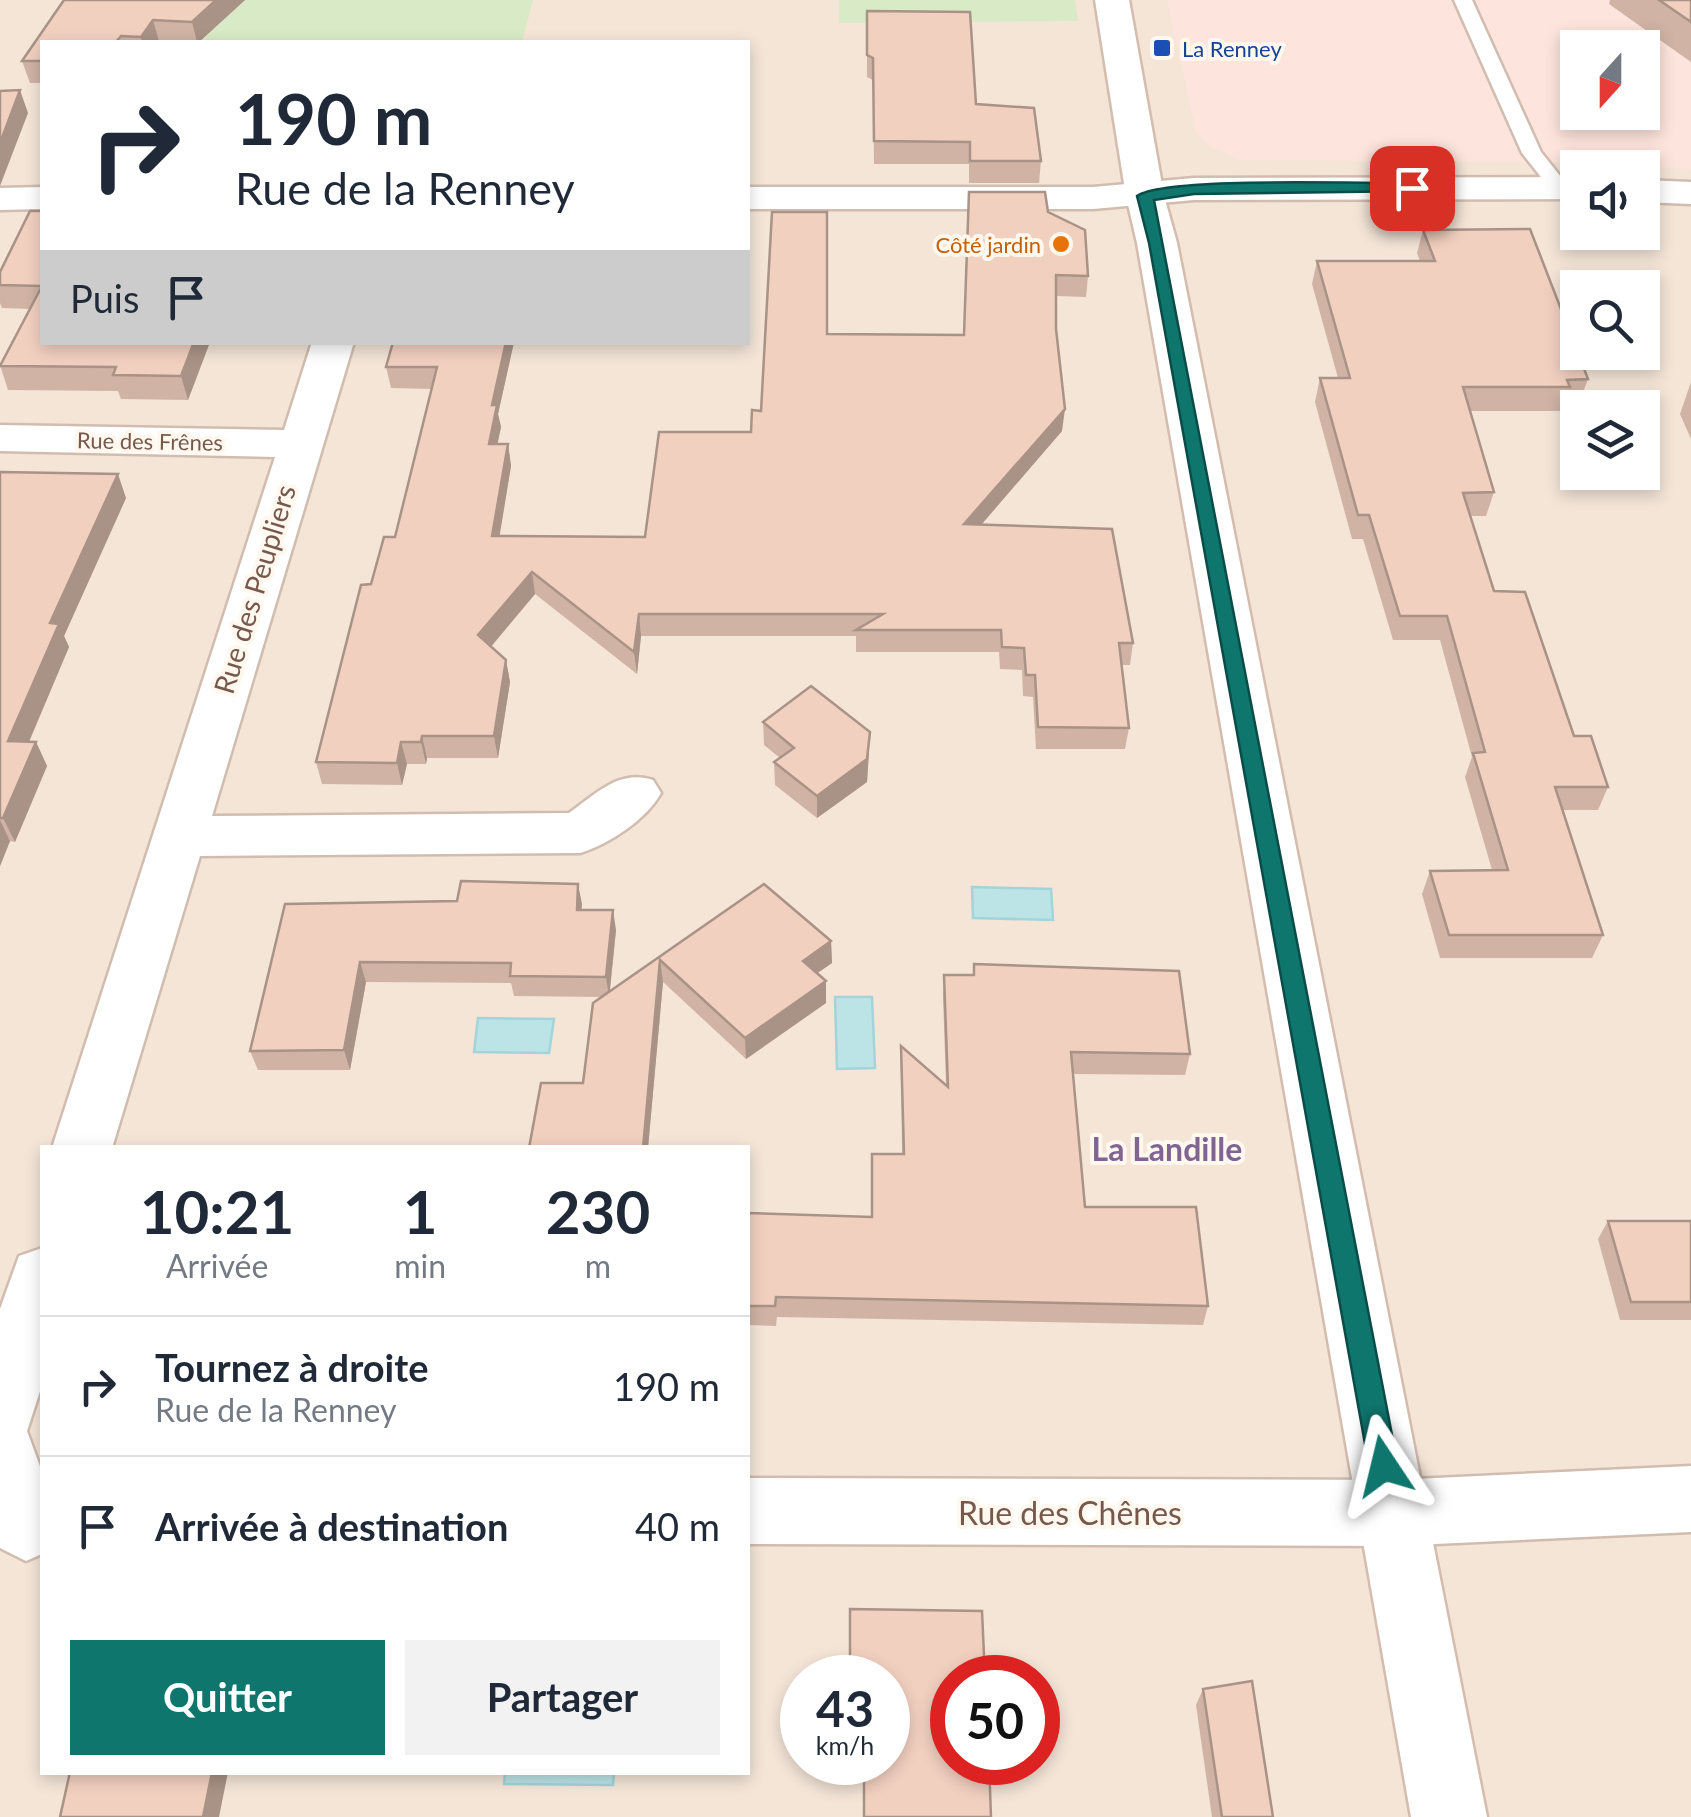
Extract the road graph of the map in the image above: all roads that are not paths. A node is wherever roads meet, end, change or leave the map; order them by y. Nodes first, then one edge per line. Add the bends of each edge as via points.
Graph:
1 (1112, 0) edge
2 (1463, 0) edge
3 (1560, 180) edge
4 (1560, 188) edge
5 (1660, 192) edge
6 (1691, 193) edge
7 (1145, 196) junction
8 (0, 198) edge
9 (40, 198) edge
10 (750, 198) edge
11 (332, 345) edge
12 (0, 438) edge
13 (299, 444) junction
14 (635, 792) dead end
15 (177, 836) junction
16 (83, 1145) edge
17 (40, 1283) edge
18 (0, 1416) edge
19 (0, 1446) edge
20 (1691, 1499) edge
21 (750, 1510) edge
22 (1392, 1513) junction
23 (23, 1539) edge
24 (1450, 1817) edge

1 - 7 street
2 - 3 lane via 1532,153
4 - 7 street via 1194,189
5 - 6 street
7 - 10 street
7 - 22 street
8 - 9 street
11 - 13 street, Rue des Peupliers
12 - 13 street, Rue des Frênes
13 - 15 street, Rue des Peupliers
14 - 15 street via 580,832
15 - 16 street, Rue des Peupliers
17 - 18 street
19 - 23 street
20 - 22 street, Rue des Chênes
21 - 22 street, Rue des Chênes
22 - 24 street

